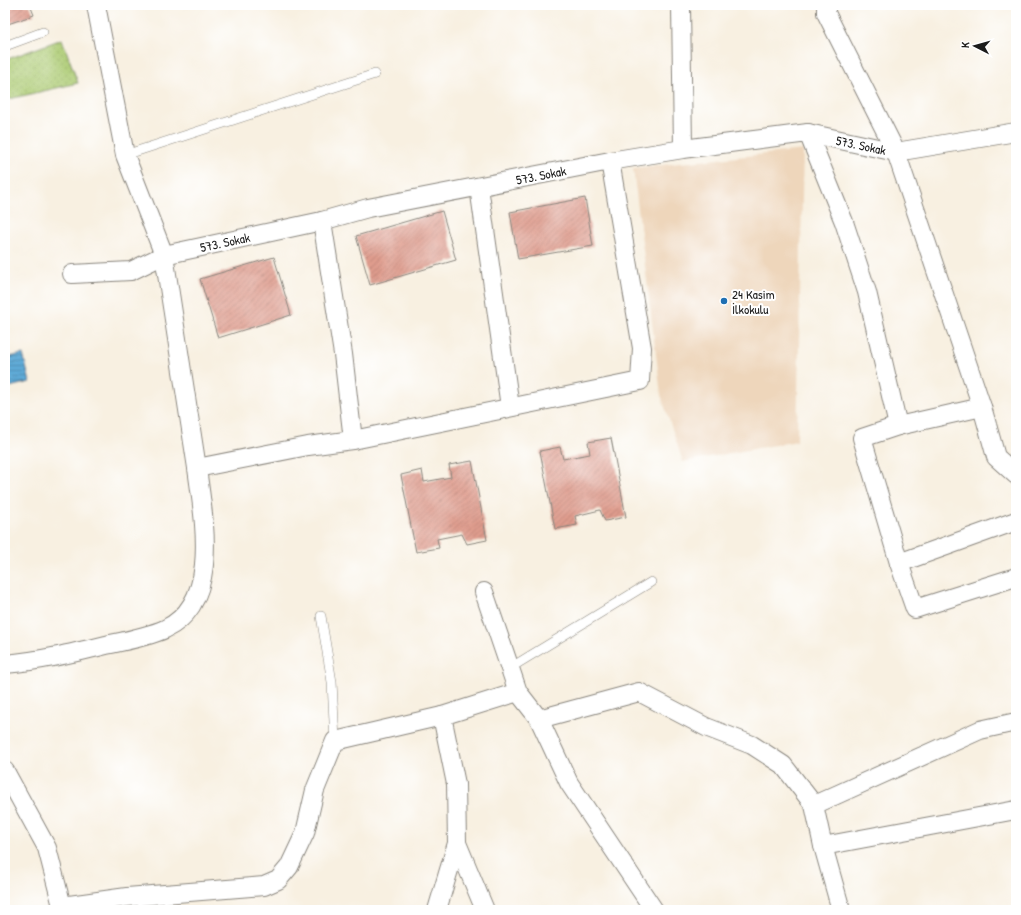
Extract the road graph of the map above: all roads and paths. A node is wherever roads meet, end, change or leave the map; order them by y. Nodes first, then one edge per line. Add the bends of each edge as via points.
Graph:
1 (96, 5) edge
2 (681, 5) edge
3 (826, 5) edge
4 (43, 32) dead end
5 (5, 46) edge
6 (375, 74) dead end
7 (1016, 132) edge
8 (808, 133) junction
9 (683, 149) junction
10 (896, 152) junction
11 (125, 155) junction
12 (610, 161) junction
13 (479, 187) junction
14 (322, 221) junction
15 (164, 255) junction
16 (72, 274) dead end
17 (510, 407) junction
18 (982, 407) junction
19 (898, 426) junction
20 (354, 440) junction
21 (197, 468) junction
22 (1016, 475) edge
23 (1016, 521) edge
24 (899, 563) junction
25 (1016, 577) edge
26 (651, 582) dead end
27 (484, 592) dead end
28 (321, 616) dead end
29 (5, 664) edge
30 (510, 668) junction
31 (518, 692) junction
32 (442, 716) junction
33 (539, 719) junction
34 (1016, 722) edge
35 (335, 741) junction
36 (5, 771) edge
37 (814, 805) junction
38 (1016, 810) edge
39 (457, 843) junction
40 (823, 846) junction
41 (63, 908) edge
42 (437, 910) edge
43 (485, 910) edge
44 (654, 910) edge
45 (841, 910) edge

1 - 11 street
2 - 9 street
3 - 10 street via 826,13
4 - 5 lane
6 - 11 lane
7 - 10 street, 573. Sokak
8 - 9 street, 573. Sokak
8 - 10 street, 573. Sokak
8 - 19 street via 844,222 866,292
9 - 12 street, 573. Sokak
10 - 18 street
11 - 15 street
12 - 13 street, 573. Sokak
12 - 17 street via 642,348 640,381
13 - 14 street, 573. Sokak via 368,208
13 - 17 street
14 - 15 street, 573. Sokak
14 - 20 street
15 - 16 street, 573. Sokak via 131,271
15 - 21 street
17 - 20 street
18 - 19 street
18 - 22 street via 996,457
19 - 24 street via 862,438
20 - 21 street via 308,446
21 - 29 street via 206,535 202,580 192,605 178,620 165,629 127,641 34,662
23 - 24 street
24 - 25 street via 915,609
26 - 30 lane
27 - 30 street
28 - 35 lane via 332,682
30 - 31 street
31 - 32 street
31 - 33 street
32 - 35 street
32 - 39 street via 456,784
33 - 37 street via 639,692 706,727 752,744 783,765
33 - 44 street via 569,783
34 - 37 street via 980,730
35 - 41 street via 315,790 305,833 289,867 278,880 264,886 126,897
36 - 41 street via 47,848
37 - 40 street
38 - 40 street
39 - 42 street
39 - 43 street
40 - 45 street

